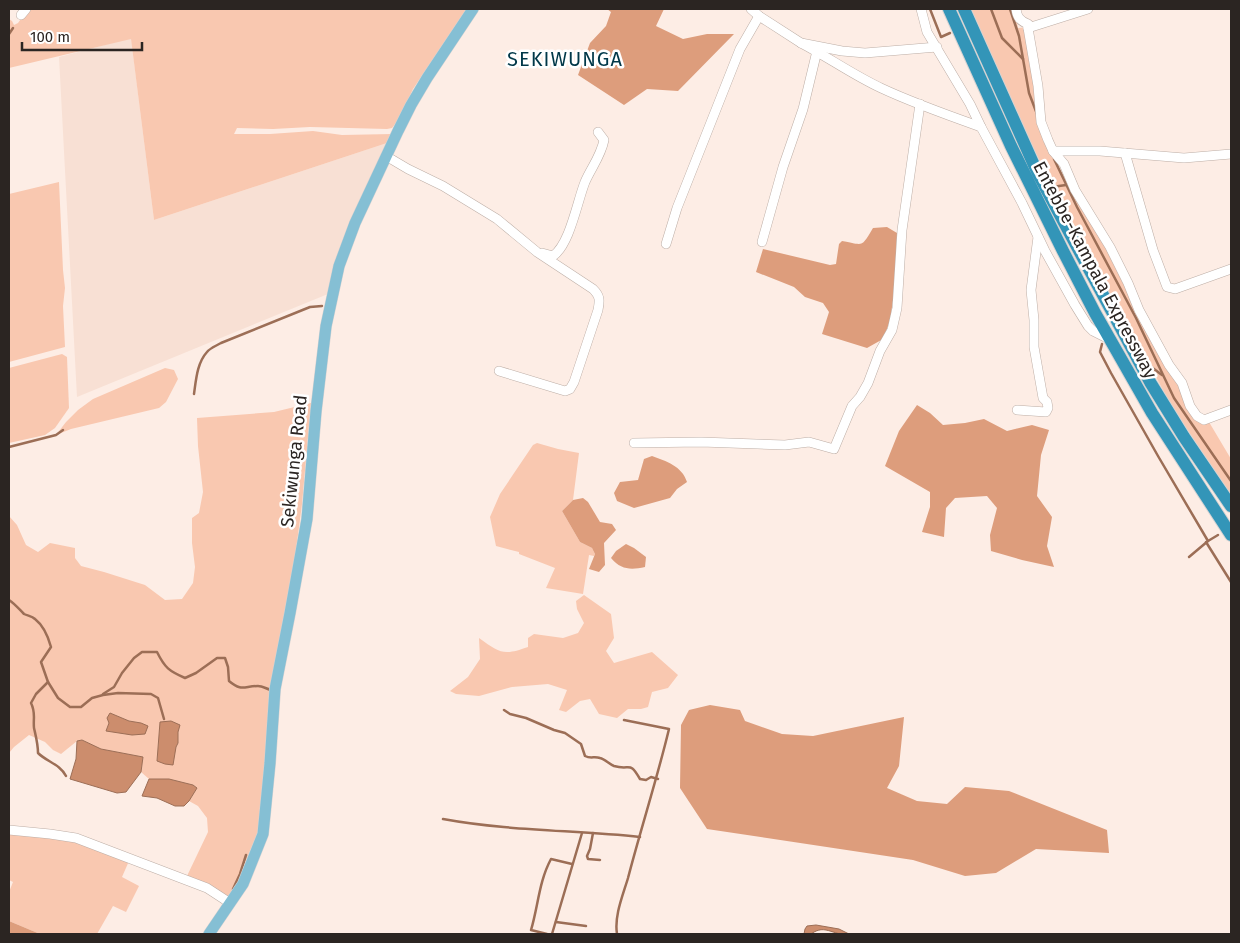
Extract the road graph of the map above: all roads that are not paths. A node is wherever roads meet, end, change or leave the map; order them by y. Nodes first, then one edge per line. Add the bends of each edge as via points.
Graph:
1 (472, 9) edge
2 (750, 9) edge
3 (921, 9) edge
4 (949, 9) edge
5 (964, 9) edge
6 (1016, 9) edge
7 (1088, 9) edge
8 (759, 16) junction
9 (1028, 28) junction
10 (801, 43) junction
11 (937, 47) junction
12 (817, 52) junction
13 (920, 104) junction
14 (981, 127) junction
15 (598, 132) dead end
16 (1053, 151) junction
17 (1125, 154) junction
18 (1231, 154) edge
19 (386, 156) junction
20 (1038, 237) junction
21 (762, 242) dead end
22 (666, 244) dead end
23 (537, 252) junction
24 (1231, 269) edge
25 (1110, 339) junction
26 (499, 371) dead end
27 (1017, 410) dead end
28 (1231, 410) edge
29 (634, 443) dead end
30 (1231, 506) edge
31 (1231, 535) edge
32 (9, 830) edge
33 (230, 903) junction
34 (209, 934) edge

1 - 19 main road, Sekiwunga Road via 415,99
2 - 8 street
3 - 11 street via 927,32
4 - 25 highway, Entebbe-Kampala Expressway via 1011,146
5 - 30 highway, Entebbe-Kampala Expressway via 1038,174 1076,245 1150,382
6 - 9 street
7 - 9 street
8 - 10 street
8 - 22 street via 740,48
9 - 16 street via 1042,122
10 - 11 street via 865,53
10 - 12 street
11 - 14 street
12 - 13 street via 880,88
12 - 21 street
13 - 14 street
13 - 29 street via 892,330 877,356 868,384 852,406 834,449 809,442 786,445
14 - 20 street
15 - 23 street via 604,140 603,146 584,183 565,242 553,256
16 - 17 street
16 - 28 street via 1064,164 1075,190 1110,247 1139,310 1182,383 1190,406 1204,420
17 - 18 street via 1184,158
17 - 24 street via 1167,286 1175,289
19 - 23 street via 497,220
19 - 33 main road, Sekiwunga Road via 348,240 334,283 316,411 307,518 275,690 262,834 243,884
20 - 25 street via 1088,326
20 - 27 street via 1031,290 1034,347 1043,398 1048,408 1046,412
23 - 26 street via 592,289 597,294 598,310 570,388 565,391
25 - 31 highway, Entebbe-Kampala Expressway via 1152,413
32 - 33 street via 76,838 207,888
33 - 34 main road, Sekiwunga Road

